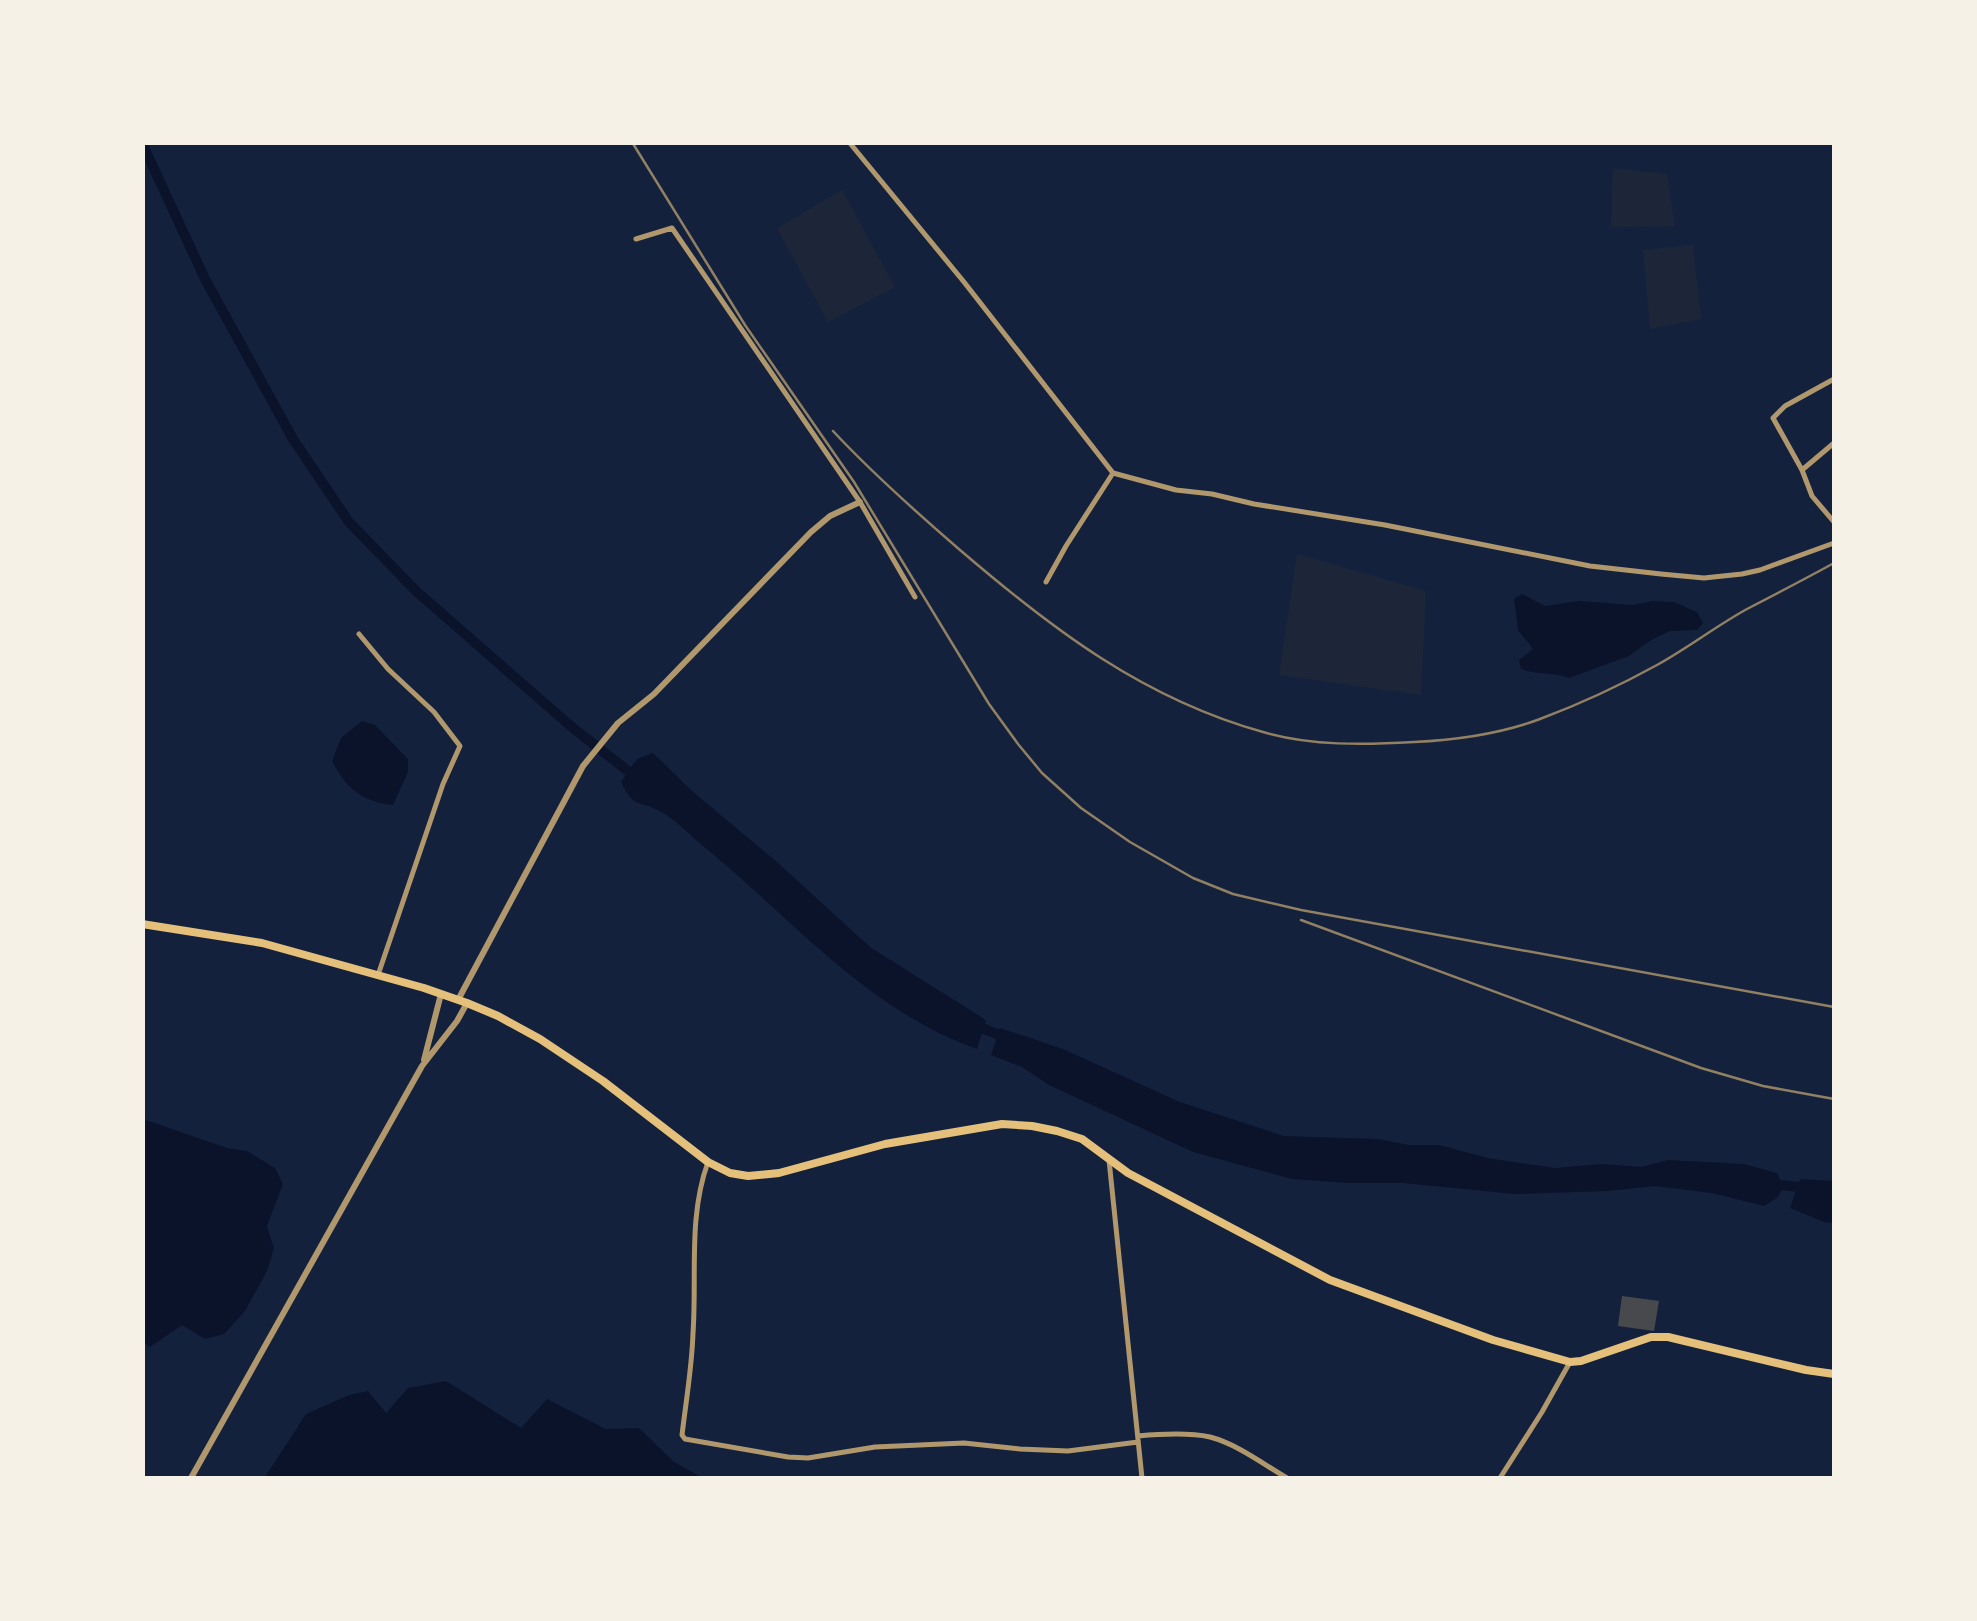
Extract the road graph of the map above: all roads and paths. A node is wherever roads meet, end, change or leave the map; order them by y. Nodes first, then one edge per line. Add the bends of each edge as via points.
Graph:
1 (850, 142) edge
2 (636, 239) dead end
3 (1834, 379) edge
4 (1834, 443) edge
5 (1802, 470) junction
6 (1113, 473) junction
7 (860, 502) junction
8 (1834, 522) edge
9 (1834, 543) edge
10 (1046, 582) dead end
11 (915, 597) dead end
12 (359, 634) dead end
13 (142, 924) edge
14 (378, 975) junction
15 (441, 994) junction
16 (463, 1001) junction
17 (422, 1066) junction
18 (1109, 1160) junction
19 (708, 1162) junction
20 (1570, 1362) junction
21 (1834, 1374) edge
22 (1138, 1439) junction
23 (191, 1478) edge
24 (1142, 1478) edge
25 (1287, 1478) edge
26 (1500, 1478) edge

1 - 6 street
2 - 7 street via 672,228
3 - 5 street via 1773,418
4 - 5 street
5 - 8 street via 1812,496
6 - 9 street via 1590,566 1675,576 1742,574
6 - 10 street
7 - 11 street
7 - 16 street via 821,523 583,766
12 - 14 street via 460,746
13 - 14 main road via 262,943
14 - 15 main road
15 - 16 main road
15 - 17 street
16 - 17 street via 457,1021
16 - 19 main road via 540,1038
17 - 23 street
18 - 19 main road via 1082,1139 1002,1124 885,1144 778,1173 748,1176
18 - 20 main road via 1330,1280
18 - 22 street
19 - 22 street via 695,1214 684,1439 808,1458 875,1446 964,1443 1068,1451
20 - 21 main road via 1668,1337
20 - 26 street
22 - 24 street
22 - 25 street via 1210,1438

